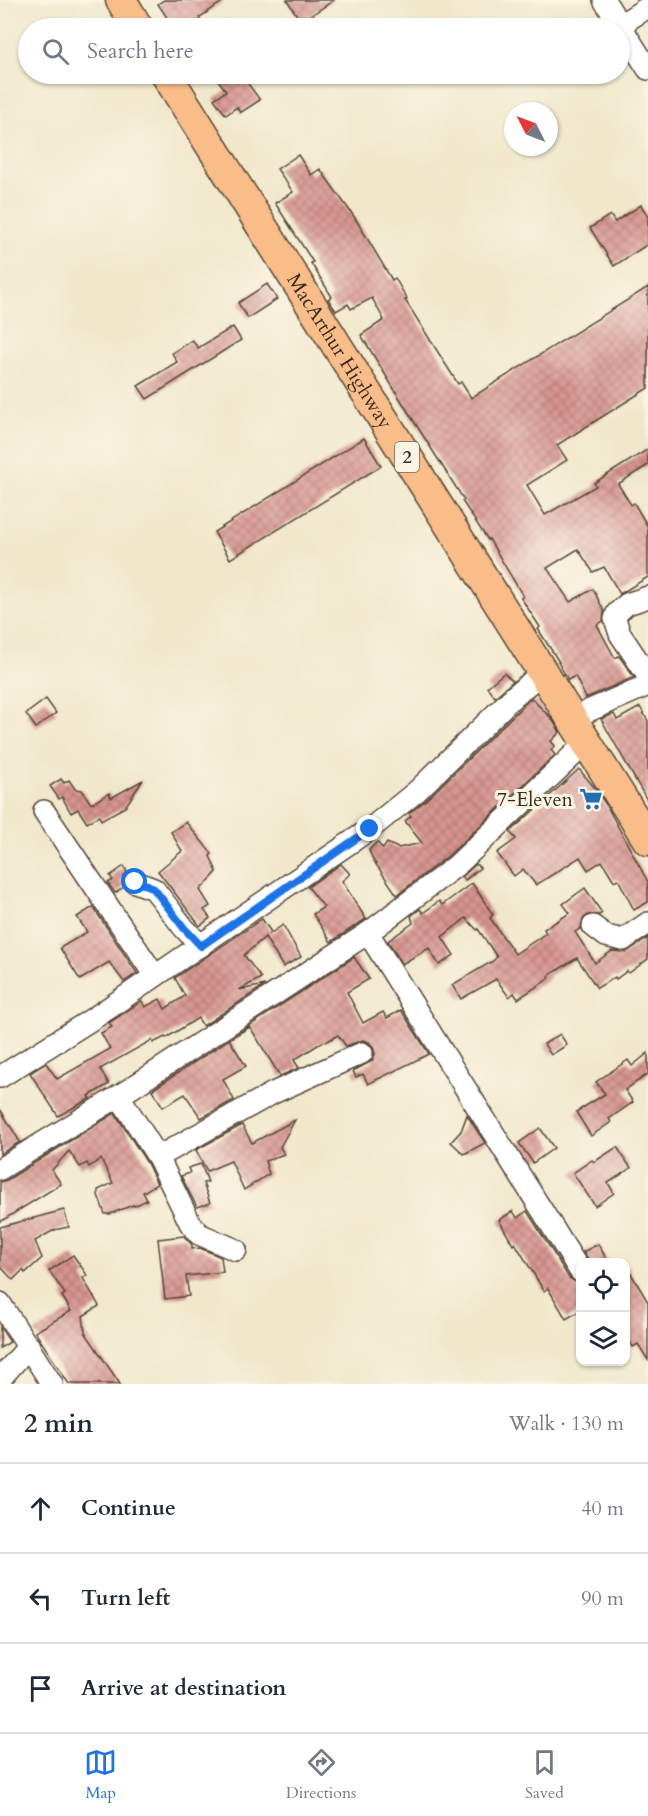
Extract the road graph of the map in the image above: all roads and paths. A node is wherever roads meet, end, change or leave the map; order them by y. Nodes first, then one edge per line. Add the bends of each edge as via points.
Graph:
1 (121, 0) edge
2 (604, 0) edge
3 (648, 7) edge
4 (132, 18) edge
5 (616, 18) edge
6 (630, 19) edge
7 (630, 41) edge
8 (648, 69) edge
9 (172, 84) edge
10 (648, 597) edge
11 (542, 673) junction
12 (648, 676) edge
13 (648, 685) edge
14 (579, 731) junction
15 (44, 812) dead end
16 (648, 840) edge
17 (135, 882) dead end
18 (648, 923) edge
19 (593, 926) dead end
20 (368, 933) junction
21 (201, 946) junction
22 (155, 976) junction
23 (362, 1053) dead end
24 (0, 1077) edge
25 (119, 1096) junction
26 (158, 1157) junction
27 (0, 1169) edge
28 (236, 1250) dead end
29 (576, 1265) edge
30 (0, 1303) edge
31 (29, 1346) junction
32 (0, 1379) edge
33 (52, 1384) edge

1 - 4 highway
2 - 5 street
3 - 6 street
7 - 8 street
9 - 11 highway, MacArthur Highway / 2
10 - 12 street via 627,604 615,619 620,634
11 - 14 highway, MacArthur Highway / 2
11 - 21 street via 394,811
13 - 14 street
14 - 16 highway, MacArthur Highway / 2
14 - 20 street via 457,865
15 - 22 street
17 - 21 street via 154,889
18 - 19 street via 623,940 606,936
20 - 25 street
20 - 29 street
21 - 22 street
22 - 24 street
23 - 26 street via 273,1093
25 - 26 street
25 - 27 street
26 - 28 street via 199,1234
30 - 31 street
31 - 32 street
31 - 33 street

